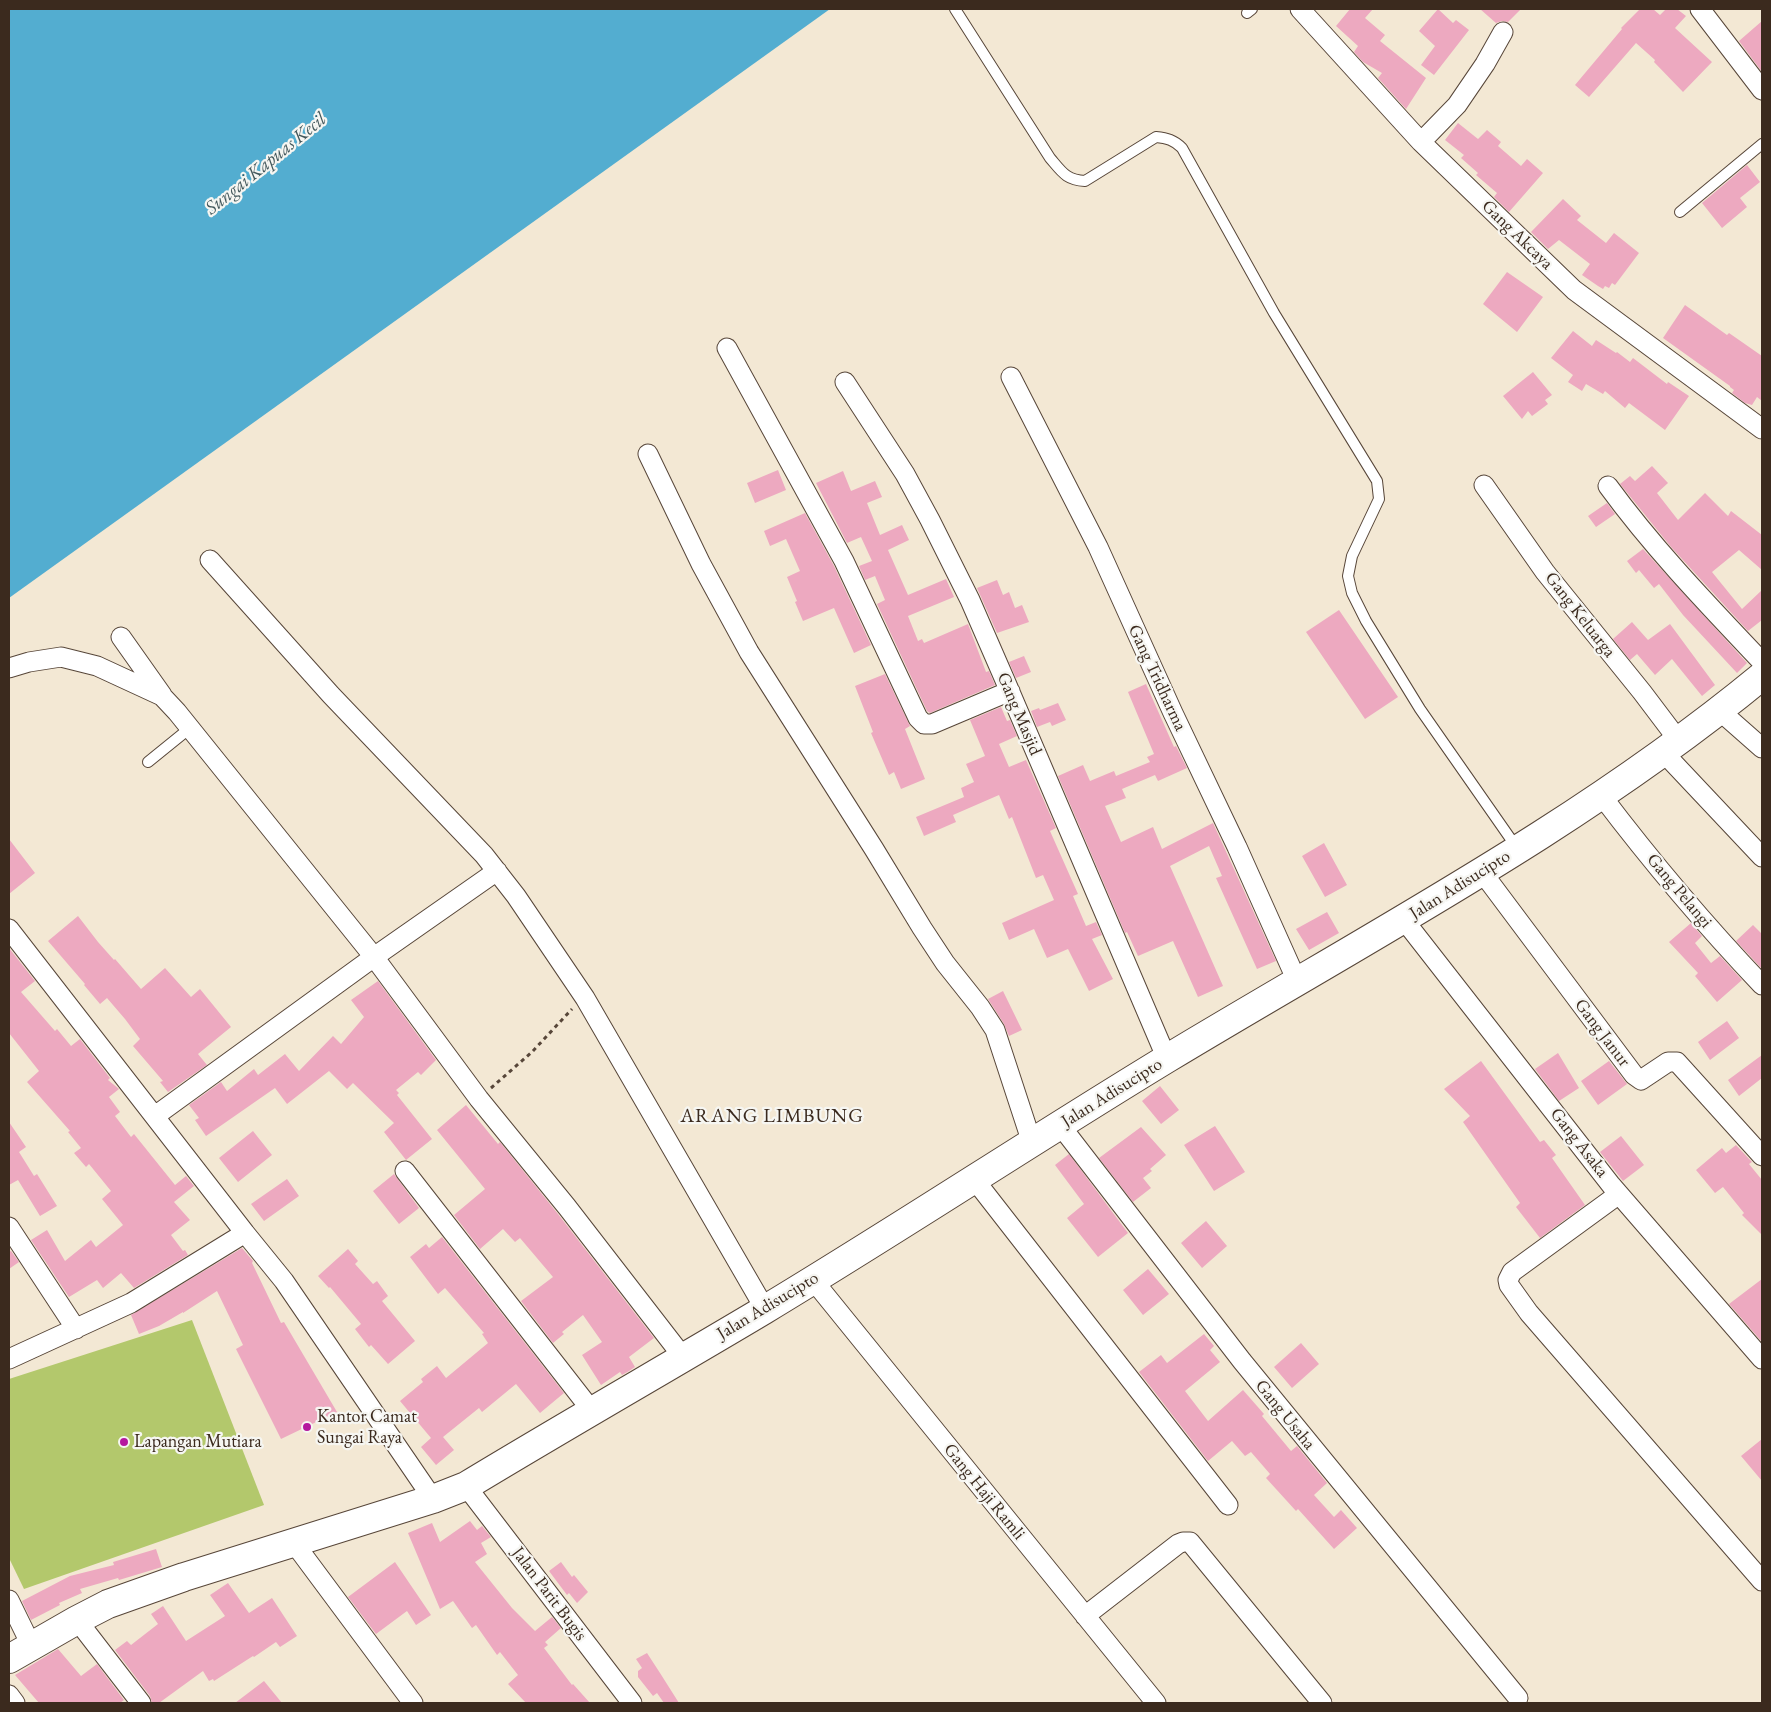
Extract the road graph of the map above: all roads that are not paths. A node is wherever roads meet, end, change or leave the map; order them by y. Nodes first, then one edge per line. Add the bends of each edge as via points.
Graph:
1 (956, 9) edge
2 (1300, 9) edge
3 (1700, 9) edge
4 (1502, 32) dead end
5 (1762, 90) edge
6 (1420, 142) junction
7 (1762, 144) edge
8 (1680, 212) dead end
9 (727, 348) dead end
10 (1011, 377) dead end
11 (845, 382) dead end
12 (1762, 429) edge
13 (648, 454) dead end
14 (1484, 485) dead end
15 (1608, 486) dead end
16 (210, 560) dead end
17 (121, 637) dead end
18 (1762, 662) edge
19 (9, 668) edge
20 (1762, 676) edge
21 (1010, 691) junction
22 (162, 696) junction
23 (1720, 710) junction
24 (190, 728) junction
25 (1671, 747) junction
26 (1762, 748) edge
27 (148, 762) dead end
28 (1601, 795) junction
29 (1518, 849) junction
30 (1762, 858) edge
31 (497, 871) junction
32 (1482, 872) junction
33 (1404, 920) junction
34 (9, 929) edge
35 (374, 958) junction
36 (1297, 981) junction
37 (1762, 984) edge
38 (1167, 1059) junction
39 (155, 1116) junction
40 (1060, 1125) junction
41 (1032, 1143) junction
42 (1762, 1156) edge
43 (405, 1171) dead end
44 (974, 1179) junction
45 (1619, 1194) junction
46 (9, 1227) edge
47 (245, 1233) junction
48 (813, 1280) junction
49 (765, 1310) junction
50 (76, 1329) junction
51 (12, 1352) edge
52 (684, 1357) junction
53 (1762, 1359) edge
54 (592, 1411) junction
55 (450, 1492) junction
56 (1228, 1505) dead end
57 (294, 1543) junction
58 (1762, 1581) edge
59 (9, 1600) edge
60 (1085, 1616) junction
61 (77, 1620) junction
62 (20, 1652) edge
63 (9, 1695) edge
64 (1518, 1698) dead end
65 (15, 1703) edge
66 (142, 1703) edge
67 (412, 1703) edge
68 (632, 1703) edge
69 (1156, 1703) edge
70 (1322, 1703) edge

1 - 29 lane via 1050,158 1072,180 1085,181 1156,138 1175,141 1182,148 1274,313 1377,481 1379,499 1352,556 1348,576 1352,594 1420,709
2 - 6 street, Gang Akcaya
3 - 5 street
4 - 6 street via 1457,105
6 - 12 street, Gang Akcaya via 1574,290
7 - 8 lane
9 - 21 street via 844,561 918,718 924,724 932,724
10 - 36 street, Gang Tridharma via 1098,547
11 - 21 street, Gang Masjid via 930,520
13 - 41 street via 701,564 749,652 922,928 995,1030
14 - 25 street, Gang Keluarga via 1545,572 1642,692
15 - 18 street via 1709,607
16 - 31 street via 331,696
17 - 22 street
19 - 22 street via 61,657 97,666
20 - 23 main road, Jalan Adisucipto
21 - 38 street, Gang Masjid
22 - 24 street
23 - 25 main road, Jalan Adisucipto
23 - 26 street
24 - 27 lane
24 - 35 street
25 - 28 main road, Jalan Adisucipto
25 - 30 street, Gang Keluarga
28 - 29 main road, Jalan Adisucipto
28 - 37 street, Gang Pelangi via 1678,890
29 - 32 main road, Jalan Adisucipto
31 - 35 street
31 - 49 street via 585,998
32 - 33 main road, Jalan Adisucipto
32 - 42 street, Gang Janur via 1634,1074 1641,1080 1668,1062 1677,1062
33 - 36 main road, Jalan Adisucipto
33 - 45 street, Gang Asaka
34 - 39 street, Jalan Parit Bugis
35 - 39 street
35 - 52 street via 479,1099
36 - 38 main road, Jalan Adisucipto
38 - 40 main road, Jalan Adisucipto
39 - 47 street, Jalan Parit Bugis
40 - 41 main road, Jalan Adisucipto
40 - 64 street, Gang Usaha via 1242,1361
41 - 44 main road, Jalan Adisucipto
43 - 54 street
44 - 48 main road, Jalan Adisucipto
44 - 56 street
45 - 53 street, Gang Asaka
45 - 58 street via 1512,1272 1509,1285 1529,1313
46 - 50 street
47 - 50 street via 131,1303
47 - 55 street, Jalan Parit Bugis
48 - 49 main road, Jalan Adisucipto
48 - 60 street, Gang Haji Ramli
49 - 52 main road, Jalan Adisucipto
50 - 51 street
52 - 54 main road, Jalan Adisucipto
54 - 55 main road, Jalan Adisucipto
55 - 57 main road, Jalan Adisucipto
55 - 68 street, Jalan Parit Bugis
57 - 61 main road, Jalan Adisucipto via 141,1592
57 - 67 street
59 - 62 street
60 - 69 street, Gang Haji Ramli
60 - 70 street via 1178,1544 1190,1542
61 - 62 main road, Jalan Adisucipto
61 - 66 street
63 - 65 street

